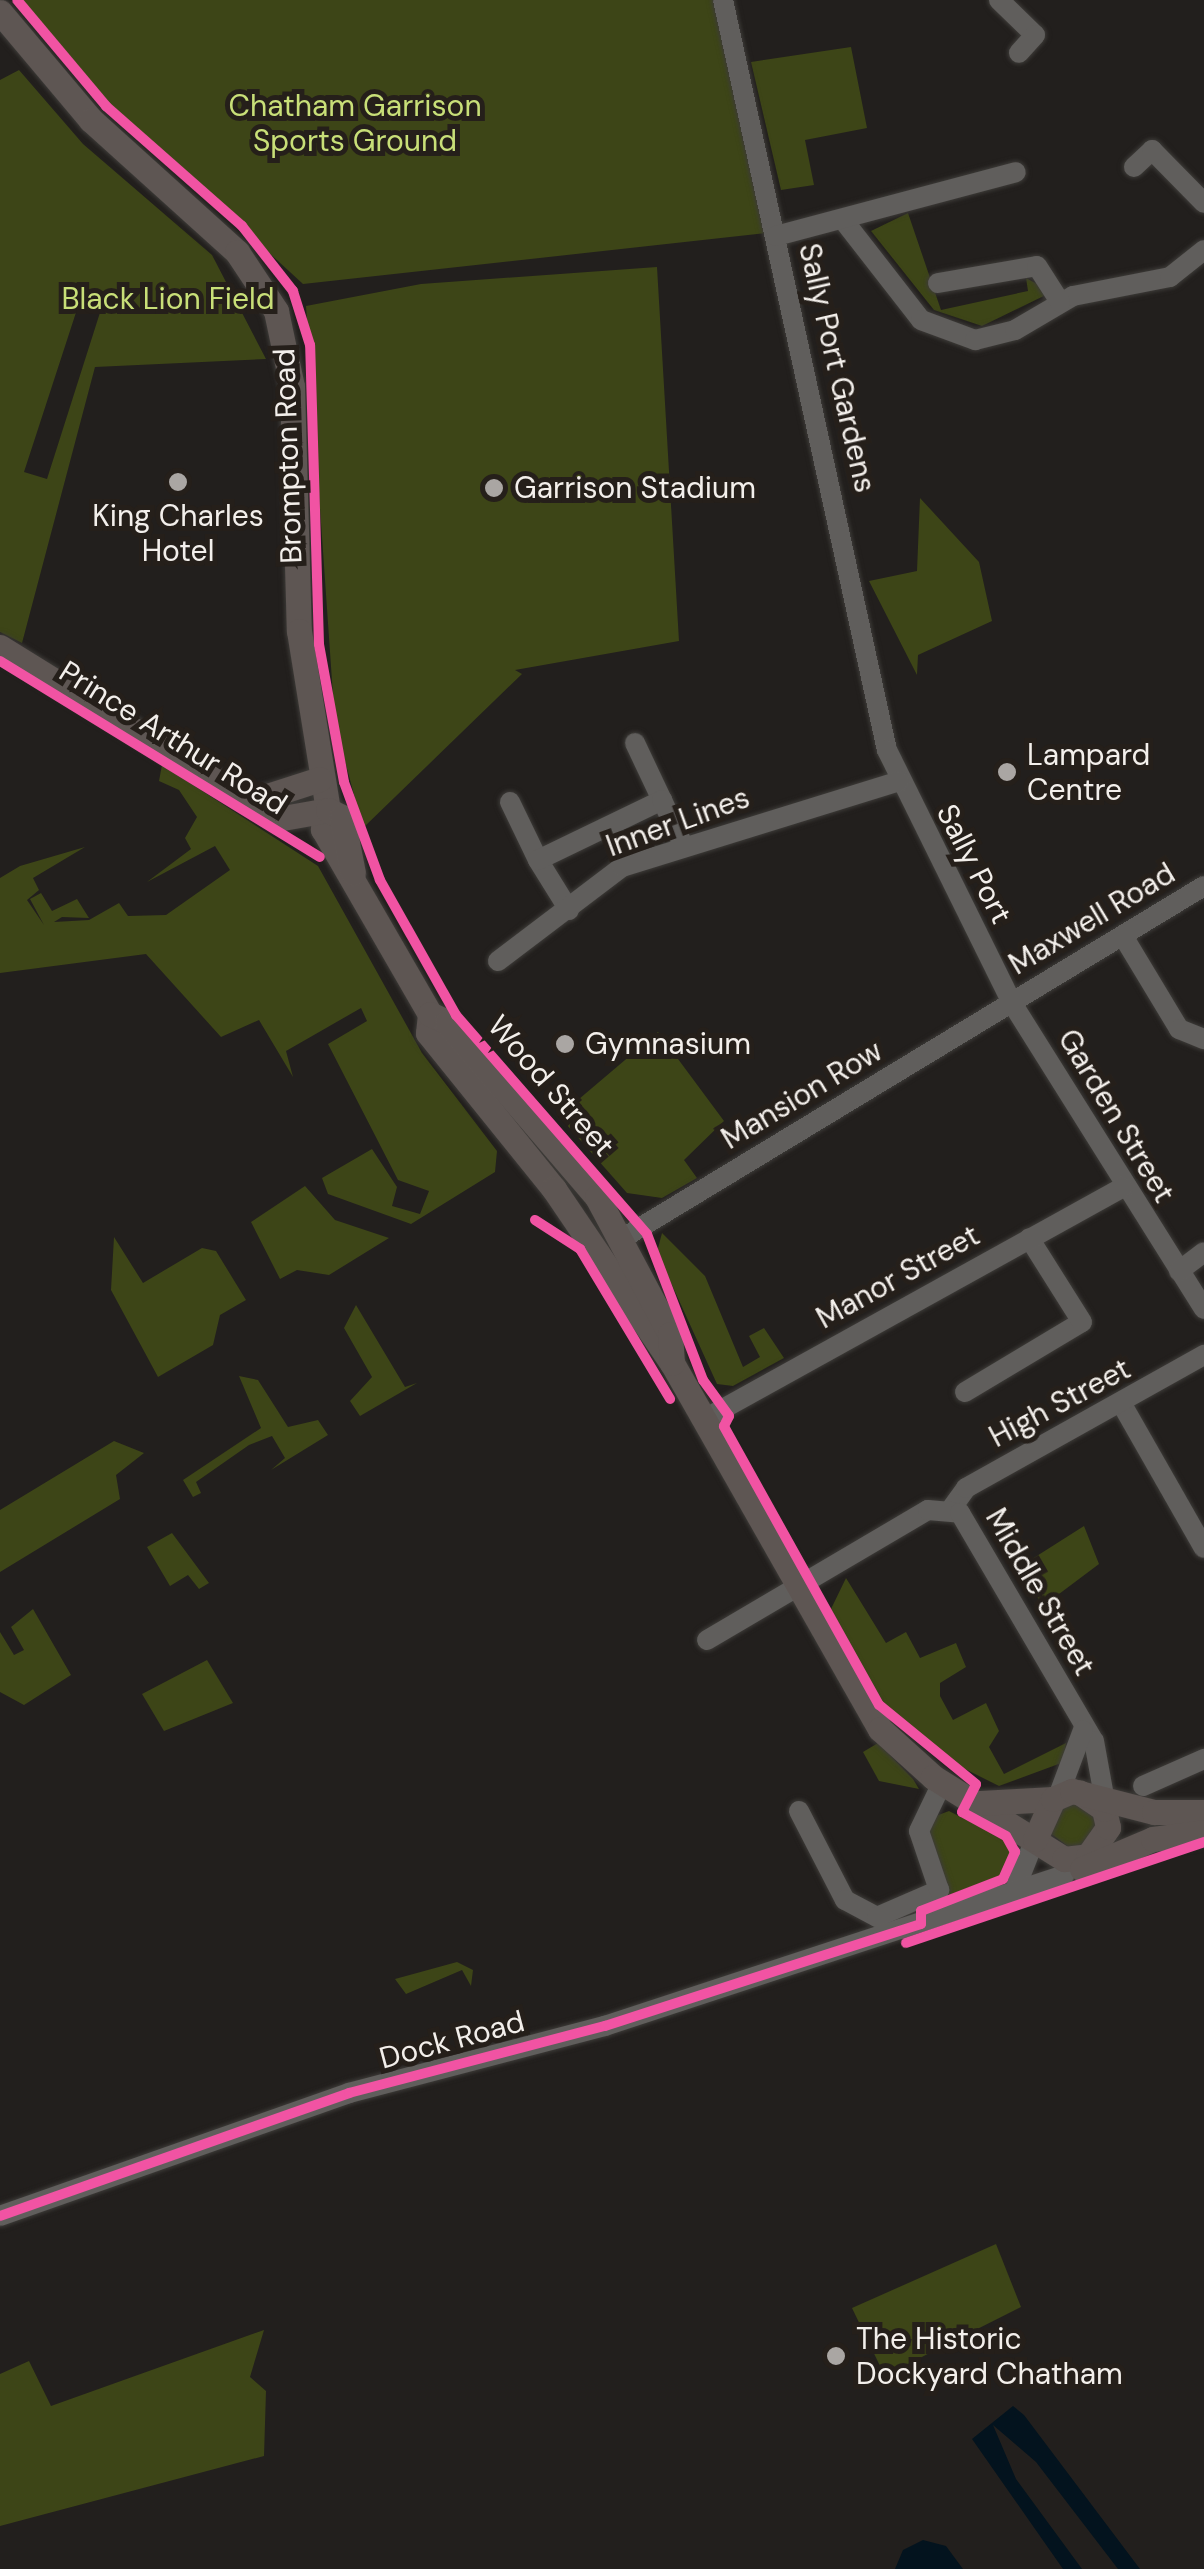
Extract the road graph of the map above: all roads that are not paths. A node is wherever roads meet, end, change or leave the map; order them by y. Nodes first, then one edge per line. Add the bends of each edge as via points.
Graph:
1 (722, 0) edge
2 (998, 0) edge
3 (0, 12) edge
4 (1018, 52) dead end
5 (1134, 167) dead end
6 (1016, 172) dead end
7 (1204, 203) edge
8 (844, 221) junction
9 (776, 236) junction
10 (1204, 250) edge
11 (938, 283) dead end
12 (1060, 302) junction
13 (0, 647) edge
14 (635, 743) dead end
15 (887, 750) joint
16 (320, 778) junction
17 (899, 781) junction
18 (662, 800) junction
19 (252, 802) junction
20 (510, 802) dead end
21 (328, 810) junction
22 (684, 848) junction
23 (538, 860) junction
24 (1204, 886) edge
25 (569, 910) junction
26 (1124, 936) junction
27 (498, 961) dead end
28 (1012, 1003) junction
29 (430, 1014) junction
30 (1204, 1038) edge
31 (560, 1150) junction
32 (539, 1170) junction
33 (1122, 1186) junction
34 (623, 1238) junction
35 (1028, 1238) junction
36 (1204, 1252) edge
37 (598, 1253) junction
38 (1179, 1271) junction
39 (1204, 1308) edge
40 (1204, 1355) edge
41 (672, 1363) junction
42 (966, 1392) dead end
43 (1124, 1408) junction
44 (702, 1420) junction
45 (951, 1509) junction
46 (1204, 1548) edge
47 (793, 1590) junction
48 (708, 1640) dead end
49 (1083, 1730) junction
50 (1204, 1759) edge
51 (942, 1783) junction
52 (1143, 1786) dead end
53 (1074, 1795) junction
54 (980, 1803) junction
55 (799, 1811) dead end
56 (1204, 1812) edge
57 (1204, 1832) edge
58 (1035, 1839) junction
59 (1079, 1863) junction
60 (1016, 1886) junction
61 (0, 2216) edge

1 - 9 street, Sally Port Gardens
2 - 4 street via 1035,35
3 - 16 main road, Brompton Road via 91,120 228,241 276,311 292,386 299,631
5 - 7 street via 1158,144
6 - 8 street via 858,210
8 - 9 street
8 - 12 street via 922,320 945,334 994,339
9 - 15 street, Sally Port Gardens
10 - 12 street via 1170,277
11 - 12 street via 1037,266
13 - 19 main road, Prince Arthur Road
14 - 18 street
15 - 17 street, Sally Port
16 - 19 main road, Prince Arthur Road
16 - 21 main road, Wood Street
17 - 22 street, Inner Lines
17 - 28 street, Sally Port
18 - 22 street
18 - 23 street
19 - 21 main road, Prince Arthur Road via 277,819
20 - 23 street
21 - 29 main road, Wood Street via 342,817 353,873
22 - 25 street, Inner Lines via 622,867
23 - 25 street
24 - 26 street, Maxwell Road
25 - 27 street, Inner Lines
26 - 28 street, Maxwell Road
26 - 30 street via 1180,1028
28 - 33 street, Garden Street
28 - 34 street, Mansion Row
29 - 31 main road, Wood Street
29 - 32 main road, Wood Street via 428,1033 445,1059
31 - 32 main road
31 - 34 main road, Wood Street
32 - 37 main road, Wood Street
33 - 35 street, Manor Street
33 - 38 street, Garden Street
34 - 37 main road
34 - 41 main road, Wood Street via 676,1345
35 - 42 street via 1082,1322
35 - 44 street, Manor Street
36 - 38 street
37 - 41 main road, Wood Street via 651,1345
38 - 39 street, Garden Street
40 - 43 street, High Street
41 - 44 main road, Wood Street
43 - 45 street, High Street via 1015,1459 961,1492
43 - 46 street
44 - 47 main road, Wood Street
45 - 47 street, Middle Street via 928,1510
45 - 49 street, Middle Street via 973,1527
47 - 48 street
47 - 51 main road, Wood Street via 858,1704
49 - 53 street, Middle Street
49 - 53 street
50 - 52 street
51 - 54 main road, Wood Street
51 - 55 street via 919,1829 940,1890 867,1919 845,1900
53 - 54 main road
53 - 56 main road via 1154,1812
53 - 58 main road
53 - 59 main road via 1108,1818
54 - 58 main road, Wood Street
57 - 59 main road, Dock Road
58 - 59 main road, Wood Street
58 - 60 street
59 - 60 street, Dock Road
60 - 61 street, Dock Road via 605,2026 196,2142

